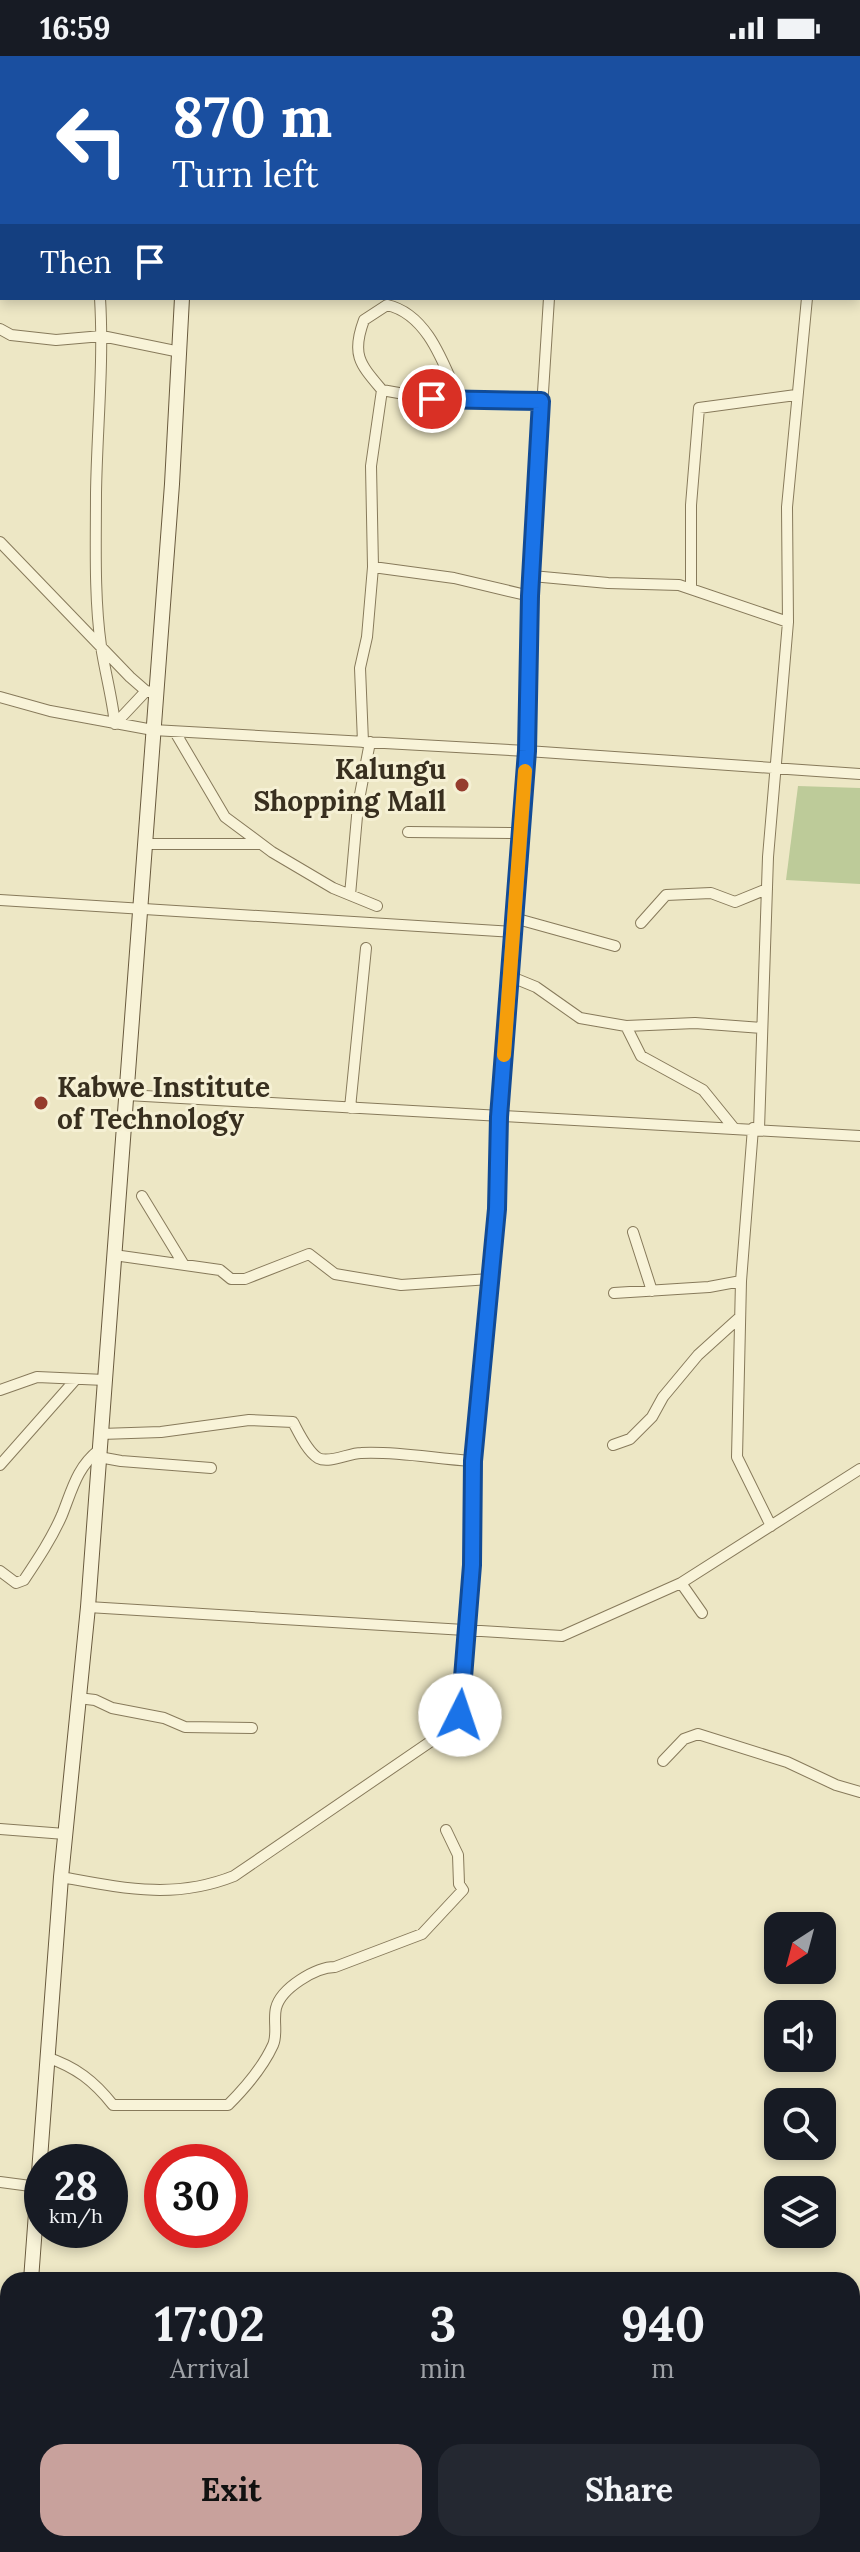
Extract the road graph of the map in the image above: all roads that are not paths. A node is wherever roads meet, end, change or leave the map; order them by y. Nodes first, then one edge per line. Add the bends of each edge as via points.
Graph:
1 (100, 300) edge
2 (182, 300) edge
3 (549, 300) edge
4 (807, 300) edge
5 (381, 303) edge
6 (0, 329) edge
7 (102, 336) junction
8 (180, 352) junction
9 (382, 390) junction
10 (796, 395) junction
11 (459, 399) junction
12 (541, 401) junction
13 (0, 542) edge
14 (0, 551) edge
15 (20, 562) junction
16 (373, 567) junction
17 (532, 576) junction
18 (691, 588) junction
19 (530, 596) junction
20 (788, 622) junction
21 (101, 646) junction
22 (151, 692) junction
23 (0, 697) edge
24 (115, 724) junction
25 (153, 730) junction
26 (175, 732) junction
27 (366, 742) junction
28 (527, 751) junction
29 (775, 769) junction
30 (860, 774) edge
31 (408, 832) dead end
32 (521, 833) junction
33 (145, 844) junction
34 (260, 844) junction
35 (767, 889) junction
36 (350, 895) junction
37 (0, 900) edge
38 (377, 906) dead end
39 (141, 907) junction
40 (514, 918) junction
41 (641, 923) dead end
42 (513, 932) junction
43 (615, 946) dead end
44 (366, 948) dead end
45 (509, 976) junction
46 (626, 1026) junction
47 (762, 1028) junction
48 (127, 1095) junction
49 (350, 1108) junction
50 (499, 1117) junction
51 (733, 1127) junction
52 (756, 1129) junction
53 (860, 1136) edge
54 (142, 1196) dead end
55 (633, 1232) dead end
56 (114, 1255) junction
57 (184, 1265) junction
58 (490, 1279) junction
59 (741, 1281) junction
60 (652, 1291) junction
61 (614, 1293) dead end
62 (740, 1317) junction
63 (76, 1379) junction
64 (105, 1380) junction
65 (0, 1390) edge
66 (101, 1434) junction
67 (613, 1445) dead end
68 (99, 1453) junction
69 (473, 1461) junction
70 (0, 1465) edge
71 (211, 1468) dead end
72 (860, 1469) edge
73 (771, 1526) junction
74 (0, 1571) edge
75 (681, 1583) junction
76 (88, 1607) junction
77 (702, 1613) dead end
78 (467, 1630) junction
79 (78, 1698) junction
80 (252, 1728) dead end
81 (663, 1761) dead end
82 (860, 1792) edge
83 (0, 1829) edge
84 (446, 1830) dead end
85 (65, 1834) junction
86 (61, 1877) junction
87 (46, 2057) junction
88 (41, 2144) edge
89 (0, 2182) edge
90 (24, 2185) edge
91 (33, 2248) edge
92 (32, 2272) edge

1 - 7 street
2 - 8 street
3 - 12 street
4 - 10 street
5 - 9 street via 364,320 358,342 360,364
5 - 11 street via 397,307 424,330
6 - 7 street via 56,340
7 - 8 street
7 - 21 street via 96,496
8 - 22 street
9 - 11 street
9 - 16 street via 371,466
10 - 18 street via 699,408
10 - 20 street via 787,507
11 - 12 street
12 - 17 street
13 - 15 street
14 - 15 street
15 - 21 street
16 - 19 street
16 - 27 street via 360,668
17 - 18 street
17 - 19 street
18 - 20 street
19 - 28 street
20 - 29 street
21 - 22 street
21 - 24 street
22 - 24 street
22 - 25 street
23 - 24 street
24 - 25 street
25 - 26 street
25 - 33 street
26 - 27 street
26 - 34 street via 225,817
27 - 28 street
27 - 36 street
28 - 29 street
28 - 32 street
29 - 30 street
29 - 35 street
31 - 32 street
32 - 40 street
33 - 34 street
33 - 39 street
34 - 36 street
35 - 41 street via 735,902 711,893 666,895
35 - 47 street
36 - 38 street
37 - 39 street
39 - 42 street
39 - 48 street
40 - 42 street
40 - 43 street
42 - 45 street
44 - 49 street
45 - 46 street via 536,987 580,1018
45 - 50 street
46 - 47 street via 695,1023
46 - 51 street via 641,1056 703,1090
47 - 52 street
48 - 49 street
48 - 56 street
49 - 50 street
50 - 51 street
50 - 58 street
51 - 52 street
52 - 53 street
52 - 59 street
54 - 57 street
55 - 60 street
56 - 57 street
56 - 64 street
57 - 58 street via 245,1279 309,1254 335,1274 401,1285
58 - 69 street
59 - 60 street
59 - 62 street
60 - 61 street
62 - 67 street via 698,1355 652,1417 630,1439
62 - 73 street via 737,1457
63 - 64 street
63 - 65 street via 37,1377
63 - 70 street
64 - 66 street
66 - 68 street
66 - 69 street via 249,1420 293,1422 308,1448 323,1460 387,1452
68 - 71 street via 121,1461
68 - 74 street via 88,1459 73,1483 61,1516 24,1580 16,1583
68 - 76 street
69 - 78 street
72 - 73 street
73 - 75 street
75 - 77 street
75 - 78 street via 562,1636
76 - 78 street
76 - 79 street
78 - 86 street via 460,1715 449,1729 234,1876 196,1889 139,1891
79 - 80 street via 185,1727
79 - 85 street
81 - 82 street via 684,1739 698,1734
83 - 85 street
84 - 87 street via 458,1855 463,1890 453,1904 422,1934 324,1968 296,1984 276,2006 274,2043 228,2105 113,2105 75,2068
85 - 86 street
86 - 87 street
87 - 88 street
89 - 90 street
91 - 92 street

